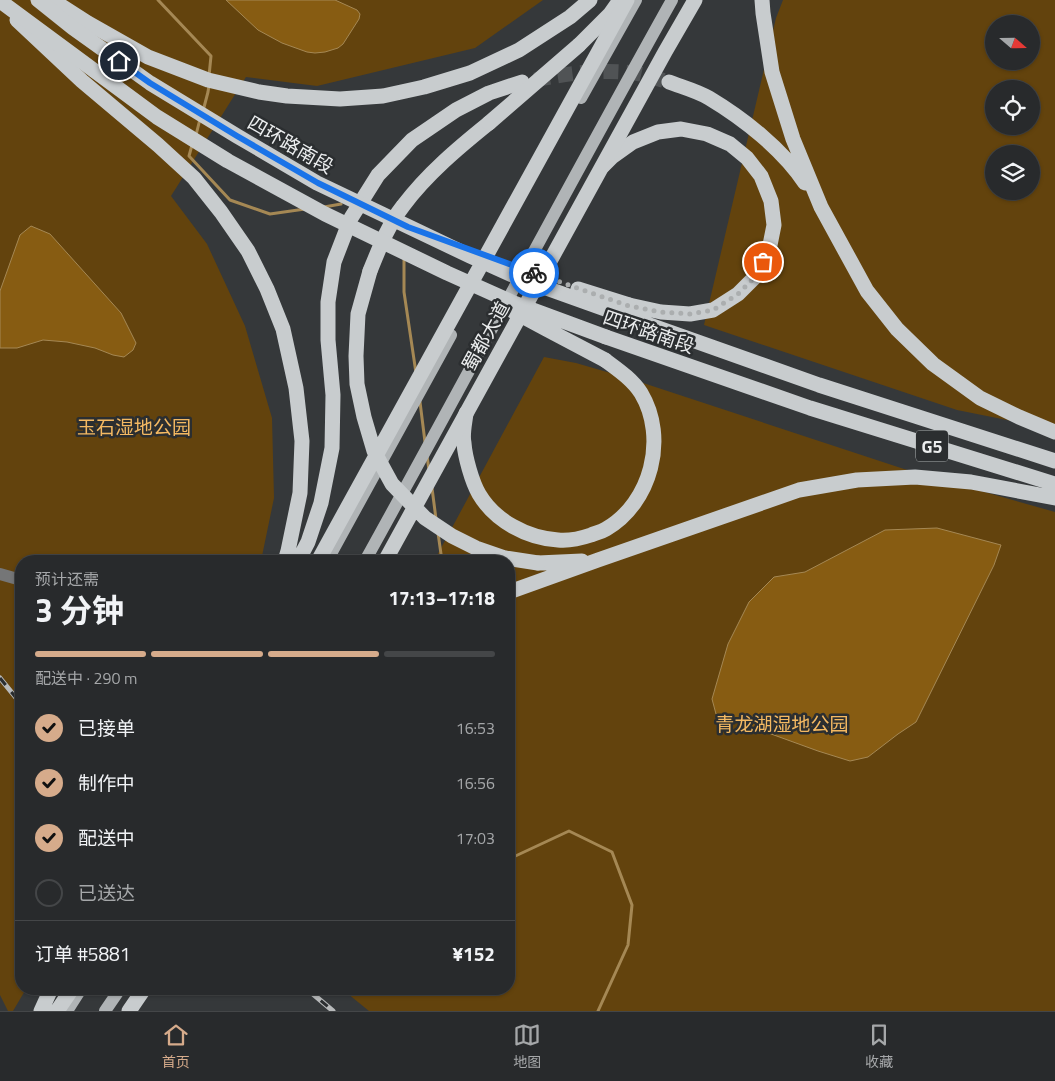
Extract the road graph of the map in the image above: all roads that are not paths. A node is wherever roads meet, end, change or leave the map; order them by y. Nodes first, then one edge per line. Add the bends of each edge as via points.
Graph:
1 (38, 0) edge
2 (52, 0) edge
3 (590, 0) edge
4 (620, 0) edge
5 (626, 0) edge
6 (636, 0) edge
7 (672, 0) edge
8 (689, 0) edge
9 (695, 0) edge
10 (762, 0) edge
11 (0, 2) edge
12 (522, 82) tunnel mouth
13 (669, 82) tunnel mouth
14 (588, 182) junction
15 (821, 208) junction
16 (408, 227) junction
17 (447, 273) junction
18 (466, 401) junction
19 (1055, 432) edge
20 (1055, 461) edge
21 (1055, 484) edge
22 (1055, 498) edge
23 (287, 555) edge
24 (301, 555) edge
25 (321, 555) edge
26 (330, 555) edge
27 (368, 555) edge
28 (379, 555) edge
29 (388, 555) edge
30 (496, 555) edge
31 (515, 560) edge
32 (598, 560) junction
33 (0, 574) edge
34 (15, 578) edge
35 (515, 590) edge
36 (48, 995) edge
37 (68, 995) edge
38 (77, 995) edge
39 (116, 995) edge
40 (140, 995) edge
41 (146, 995) edge
42 (41, 1011) edge
43 (57, 1011) edge
44 (67, 1011) edge
45 (106, 1011) edge
46 (129, 1011) edge
47 (141, 1011) edge

1 - 16 highway, 四环路南段 / G5, bridge via 150,83 318,183
2 - 3 highway via 148,57 208,80 287,96 340,98 382,96 470,73 520,50
4 - 30 highway, bridge via 579,45 458,148 402,206 383,238 358,314 356,384 374,451 392,484 425,518 452,536
5 - 25 highway, 蜀都大道, bridge
6 - 26 main road
7 - 27 main road
8 - 14 highway
9 - 29 highway, 蜀都大道, bridge
10 - 15 highway via 772,72 793,139
11 - 17 highway, 四环路南段 / G5, bridge via 157,117 228,161 325,214
11 - 23 highway via 82,81 194,178 248,251 283,329 296,388 302,441 300,493
12 - 24 highway via 489,93 456,110 412,140 378,175 350,218 334,262 328,302 334,395 332,448 321,503
13 - 15 highway via 707,97 746,123 779,152
14 - 16 highway, bridge via 612,157 633,142 658,132 681,129 707,134 730,144 747,158 760,176 771,200 774,225 769,250 757,275 738,294 713,310 690,314 629,306
14 - 18 highway
15 - 19 highway via 867,291 897,329 933,364 980,398
16 - 20 highway, 四环路南段 / G5, bridge via 521,279 819,385
17 - 18 highway, bridge via 604,360 628,378 641,393 654,432 654,457 648,478 637,500 623,517 605,530 559,541 513,527 492,511 478,494 469,470 463,442
17 - 21 highway, 四环路南段 / G5, bridge via 606,338 810,408
18 - 28 highway
22 - 32 highway via 971,482 915,477 857,480 799,490
31 - 32 highway, bridge via 538,563
32 - 35 highway
33 - 34 street
36 - 42 highway
37 - 43 highway
38 - 44 main road
39 - 45 main road
40 - 46 highway
41 - 47 highway

